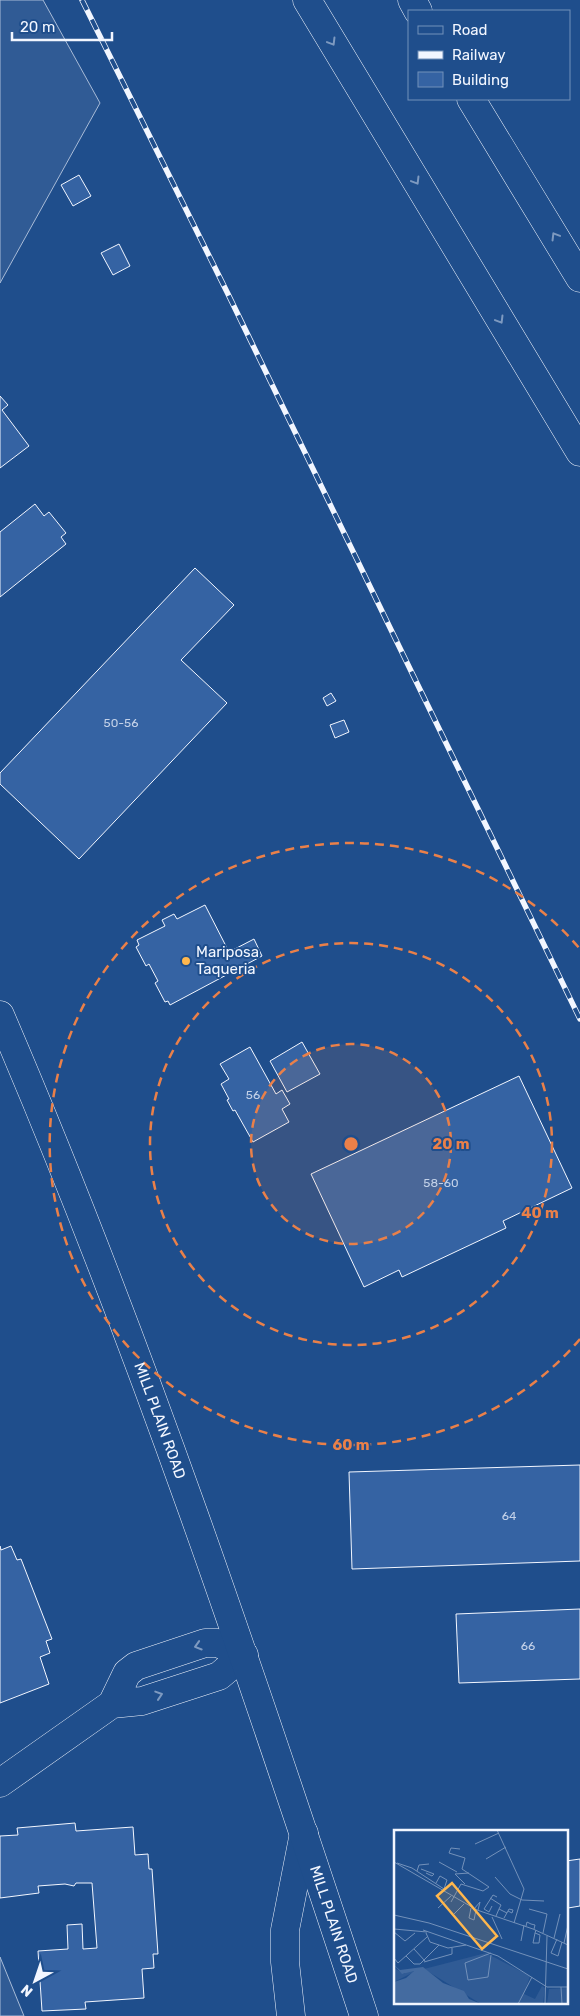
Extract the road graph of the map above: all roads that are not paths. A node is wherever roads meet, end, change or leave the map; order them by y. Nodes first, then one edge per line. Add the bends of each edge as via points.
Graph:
1 (307, 0) edge
2 (472, 100) edge
3 (580, 278) edge
4 (580, 452) edge
5 (0, 1015) edge
6 (244, 1654) junction
7 (0, 1783) edge
8 (304, 1833) junction
9 (291, 2016) edge
10 (364, 2016) edge

1 -> 4 main road
3 -> 2 main road
5 - 6 main road, MILL PLAIN ROAD via 130,1342
6 - 7 main road via 219,1676 142,1701 112,1704
6 - 8 main road, MILL PLAIN ROAD
8 - 9 main road, MILL PLAIN ROAD via 285,1930
8 - 10 main road, MILL PLAIN ROAD

